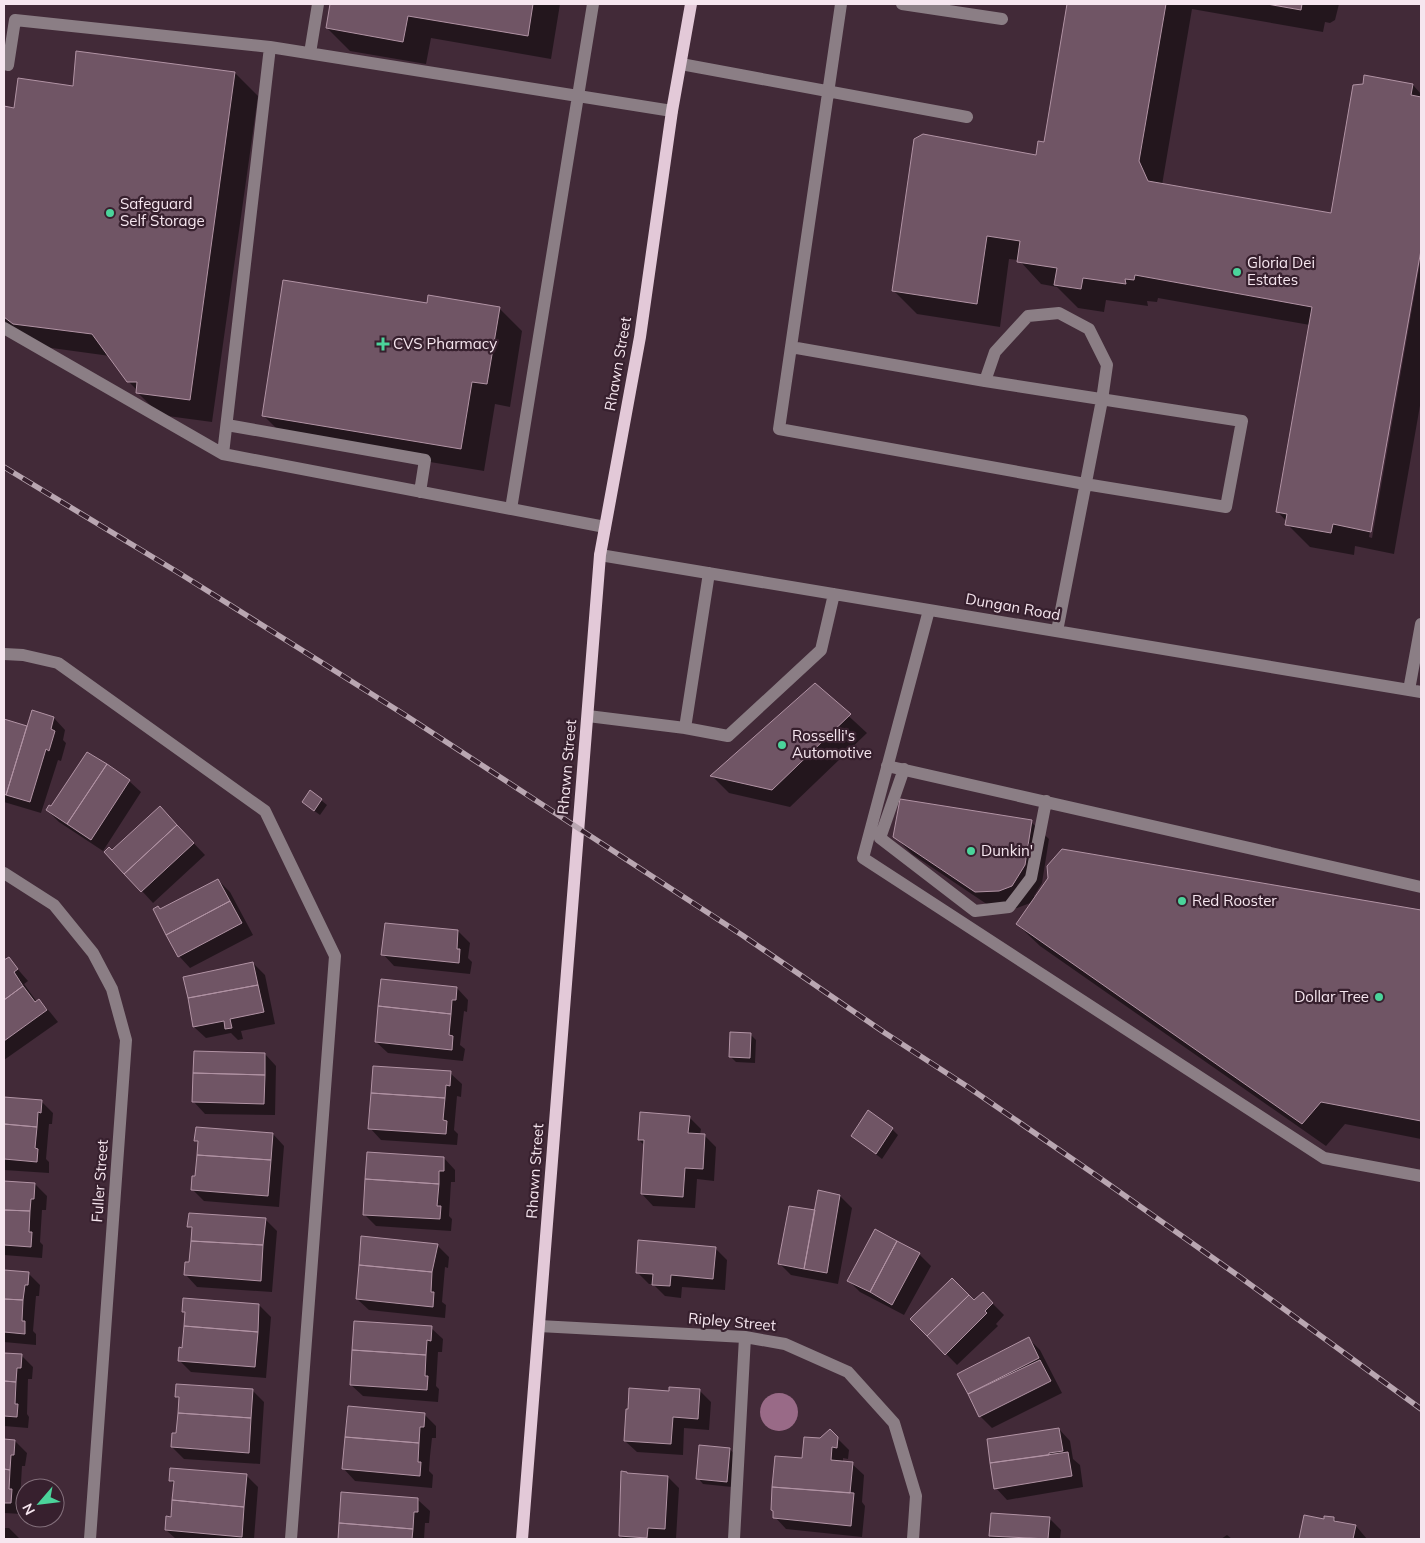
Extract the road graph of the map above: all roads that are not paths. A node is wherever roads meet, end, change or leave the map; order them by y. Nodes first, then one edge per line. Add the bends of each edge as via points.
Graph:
1 (318, 4) edge
2 (592, 4) edge
3 (692, 4) edge
4 (841, 4) edge
5 (902, 4) edge
6 (1002, 19) dead end
7 (270, 47) junction
8 (310, 53) junction
9 (4, 64) edge
10 (682, 64) junction
11 (827, 91) junction
12 (578, 96) junction
13 (672, 111) junction
14 (967, 117) dead end
15 (4, 328) edge
16 (791, 347) junction
17 (985, 380) junction
18 (1102, 400) junction
19 (227, 425) junction
20 (223, 454) junction
21 (1085, 484) junction
22 (420, 492) junction
23 (511, 509) junction
24 (605, 527) junction
25 (600, 555) junction
26 (709, 573) junction
27 (834, 594) junction
28 (929, 610) junction
29 (1421, 624) edge
30 (1057, 631) junction
31 (4, 654) edge
32 (1415, 691) edge
33 (588, 716) junction
34 (684, 728) junction
35 (887, 766) junction
36 (904, 769) junction
37 (1046, 801) junction
38 (4, 873) edge
39 (1421, 887) edge
40 (1421, 1176) edge
41 (539, 1326) junction
42 (745, 1337) junction
43 (90, 1539) edge
44 (291, 1539) edge
45 (522, 1539) edge
46 (734, 1539) edge
47 (913, 1539) edge

1 - 8 street
2 - 12 street
3 - 10 main road, Rhawn Street
4 - 11 street
5 - 6 street
7 - 8 street
7 - 9 street via 15,20 8,64
7 - 19 street
8 - 12 street
10 - 11 street
10 - 13 main road, Rhawn Street
11 - 14 street
11 - 16 street
12 - 13 street
12 - 23 street
13 - 24 main road, Rhawn Street via 640,337
15 - 20 street
16 - 17 street
16 - 21 street via 779,429
17 - 18 street
17 - 18 street via 994,352 1028,316 1059,313 1089,329 1103,356 1107,365
18 - 21 street
18 - 21 street via 1242,421 1226,507
19 - 20 street
19 - 22 street via 425,460
20 - 22 street
21 - 30 street
22 - 23 street
23 - 24 street
24 - 25 main road, Rhawn Street
25 - 26 street, Dungan Road
25 - 33 main road, Rhawn Street
26 - 27 street, Dungan Road
26 - 34 street
27 - 28 street, Dungan Road
27 - 34 street via 821,650 728,736
28 - 30 street, Dungan Road
28 - 35 street
29 - 32 street
30 - 32 street, Dungan Road
31 - 44 street via 58,663 265,811 336,956
33 - 34 street
33 - 41 main road, Rhawn Street
35 - 36 street
35 - 40 street via 863,858 1324,1158
36 - 37 street
36 - 37 street via 880,838 975,911 1009,907 1031,878
37 - 39 street
38 - 43 street, Fuller Street via 54,905 94,953 112,989 126,1040
41 - 42 street, Ripley Street
41 - 45 main road, Rhawn Street
42 - 46 street
42 - 47 street, Ripley Street via 786,1344 848,1372 894,1423 916,1496

